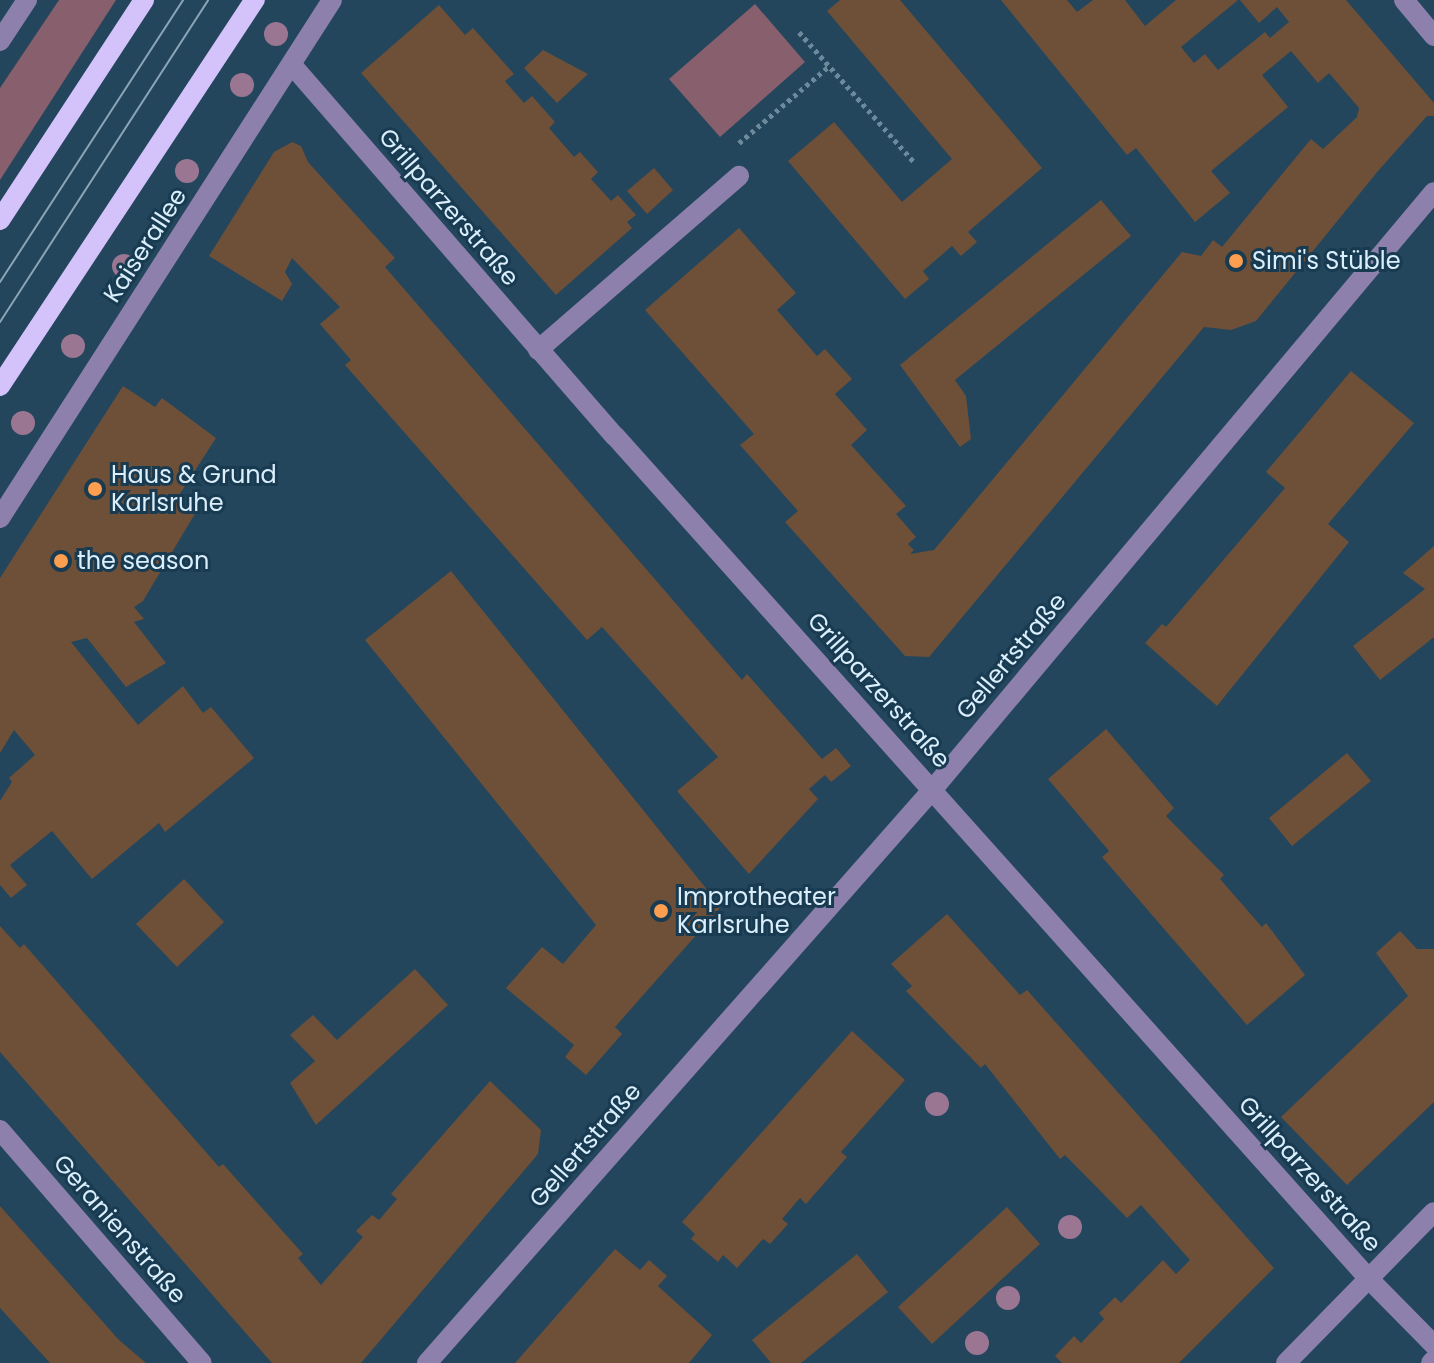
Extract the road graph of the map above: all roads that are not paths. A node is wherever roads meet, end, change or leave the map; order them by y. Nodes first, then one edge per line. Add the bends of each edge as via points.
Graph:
1 (27, 0) edge
2 (144, 0) edge
3 (255, 0) edge
4 (332, 0) edge
5 (1404, 0) edge
6 (1434, 36) edge
7 (0, 41) edge
8 (292, 65) junction
9 (739, 176) dead end
10 (1434, 192) edge
11 (0, 220) edge
12 (538, 350) junction
13 (0, 386) edge
14 (0, 518) edge
15 (933, 789) junction
16 (0, 1130) edge
17 (1434, 1212) edge
18 (1369, 1279) junction
19 (1434, 1345) edge
20 (202, 1363) edge
21 (427, 1363) edge
22 (1286, 1363) edge

1 - 7 street
2 - 11 main road
3 - 13 main road, Kaiserallee
4 - 8 street, Kaiserallee
5 - 6 street
8 - 12 street, Grillparzerstraße
8 - 14 street, Kaiserallee
9 - 12 street
10 - 15 street, Gellertstraße
12 - 15 street, Grillparzerstraße
15 - 18 street, Grillparzerstraße
15 - 21 street, Gellertstraße
16 - 20 street, Geranienstraße
17 - 18 street
18 - 19 street, Grillparzerstraße
18 - 22 street

